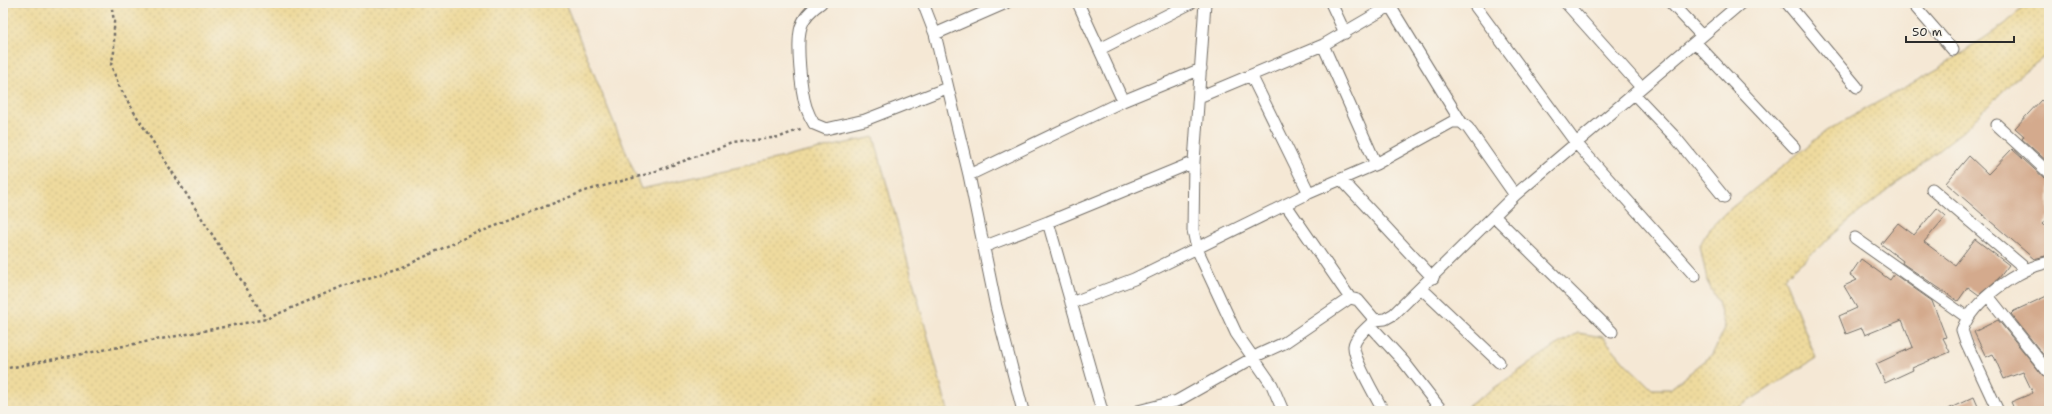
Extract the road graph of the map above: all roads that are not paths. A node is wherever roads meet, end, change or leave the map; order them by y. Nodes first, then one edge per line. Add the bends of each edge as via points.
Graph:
1 (821, 3) edge
2 (923, 3) edge
3 (1006, 3) edge
4 (1078, 3) edge
5 (1191, 3) edge
6 (1205, 3) edge
7 (1331, 3) edge
8 (1473, 3) edge
9 (1566, 3) edge
10 (1672, 3) edge
11 (1741, 3) edge
12 (1787, 3) edge
13 (1912, 3) edge
14 (1393, 4) edge
15 (1344, 33) junction
16 (935, 34) junction
17 (1698, 39) junction
18 (1323, 45) junction
19 (1100, 49) junction
20 (1953, 50) dead end
21 (1201, 69) junction
22 (1251, 75) junction
23 (1857, 87) dead end
24 (947, 88) junction
25 (1638, 91) junction
26 (1199, 97) junction
27 (1123, 101) junction
28 (1461, 122) junction
29 (1997, 125) dead end
30 (1576, 143) junction
31 (1794, 147) dead end
32 (1194, 162) junction
33 (1376, 164) junction
34 (2049, 173) edge
35 (969, 175) junction
36 (1341, 179) junction
37 (1932, 189) dead end
38 (1309, 193) junction
39 (1515, 195) junction
40 (1724, 197) dead end
41 (1286, 205) junction
42 (1494, 216) junction
43 (1048, 222) junction
44 (1855, 238) dead end
45 (983, 247) junction
46 (1197, 249) junction
47 (2049, 262) edge
48 (2027, 270) junction
49 (1695, 276) dead end
50 (1433, 278) junction
51 (1421, 288) junction
52 (1988, 296) junction
53 (1350, 298) junction
54 (1071, 303) junction
55 (1968, 318) junction
56 (1373, 322) junction
57 (1612, 332) dead end
58 (1252, 358) junction
59 (1499, 362) dead end
60 (2049, 373) edge
61 (1171, 407) edge
62 (1023, 411) edge
63 (1102, 411) edge
64 (1138, 411) edge
65 (1283, 411) edge
66 (1383, 411) edge
67 (1442, 411) edge
68 (1998, 411) edge

1 - 24 street via 806,17 801,27 800,40 802,91 806,108 814,124 826,129 865,120
2 - 16 street
3 - 16 street
4 - 19 street
5 - 19 street
6 - 21 street
7 - 15 street
8 - 30 street
9 - 25 street
10 - 17 street
11 - 17 street
12 - 23 street
13 - 20 street
14 - 15 street
14 - 28 street
15 - 18 street
16 - 24 street
17 - 25 street
17 - 31 street
18 - 22 street
18 - 33 street
19 - 27 street
21 - 26 street
21 - 27 street
22 - 26 street
22 - 38 street
24 - 35 street
25 - 30 street
25 - 40 street
26 - 32 street
27 - 35 street
28 - 33 street via 1452,122
28 - 39 street via 1468,128
29 - 34 street
30 - 39 street
30 - 49 street
32 - 43 street
32 - 46 street via 1193,230
33 - 36 street
35 - 45 street
36 - 38 street
36 - 50 street
37 - 48 street
38 - 41 street
39 - 42 street
41 - 46 street
41 - 53 street
42 - 50 street
42 - 57 street
43 - 45 street
43 - 54 street
44 - 55 street
45 - 62 street
46 - 54 street via 1134,279
46 - 58 street via 1236,333
47 - 48 street
48 - 52 street
50 - 51 street
51 - 56 street via 1394,314
51 - 59 street
52 - 55 street
52 - 60 street
53 - 56 street via 1358,300
53 - 58 street via 1284,343
54 - 63 street
55 - 68 street via 1962,330 1963,335
56 - 66 street via 1355,342 1355,352
56 - 67 street
58 - 61 street
58 - 65 street via 1272,386
61 - 64 street

